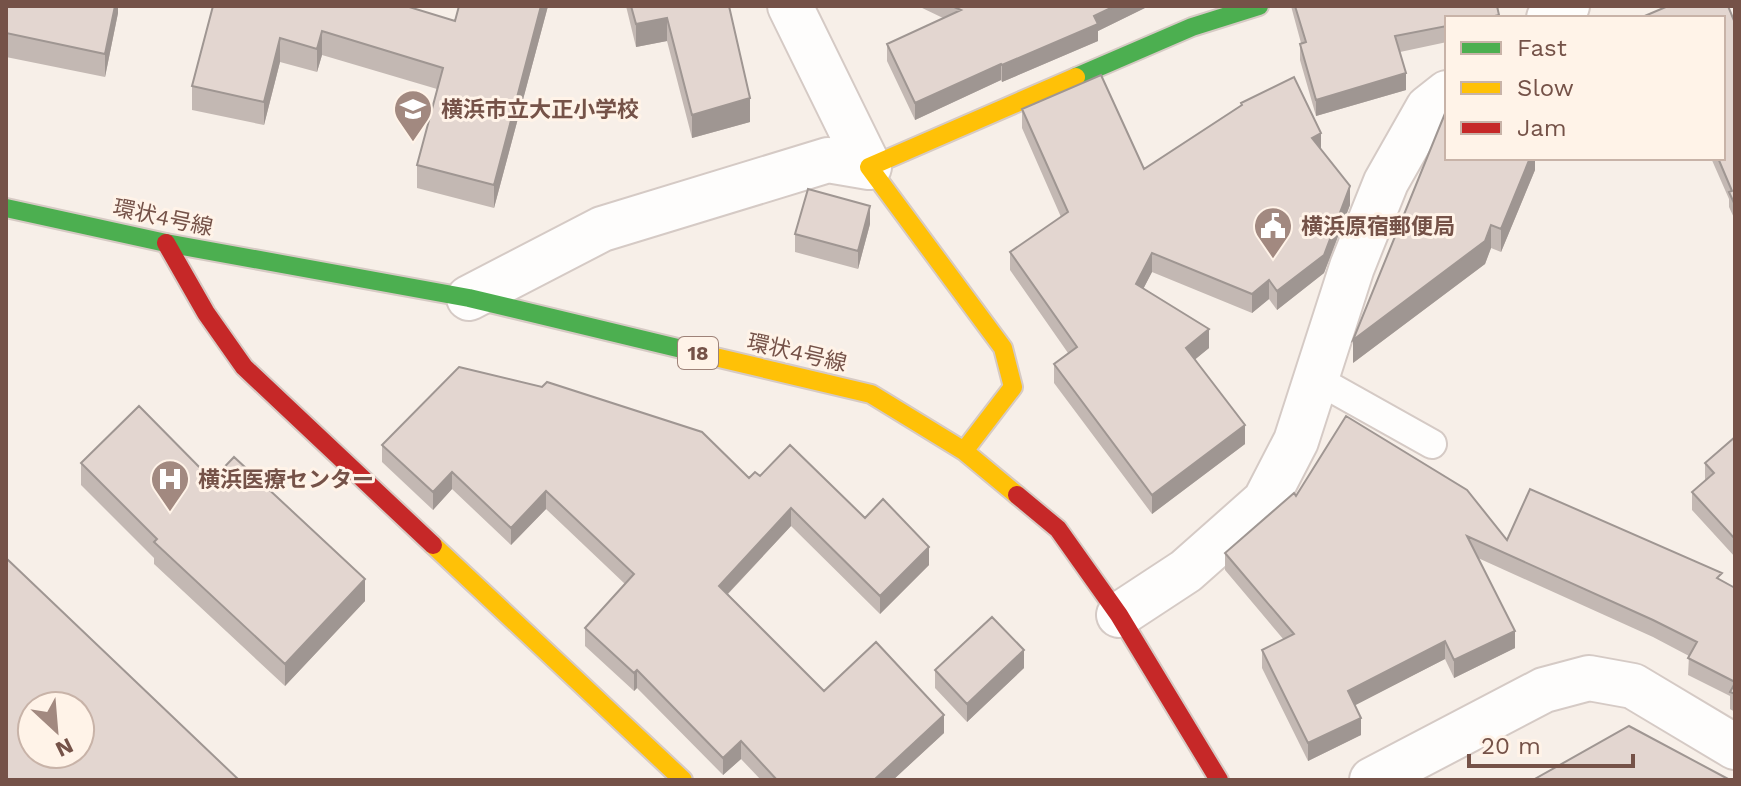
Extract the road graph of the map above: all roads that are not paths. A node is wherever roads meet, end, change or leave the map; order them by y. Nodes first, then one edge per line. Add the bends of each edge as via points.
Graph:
1 (790, 6) edge
2 (1259, 6) edge
3 (1191, 17) edge
4 (1445, 95) edge
5 (869, 167) junction
6 (6, 208) edge
7 (166, 243) junction
8 (469, 298) junction
9 (1316, 379) junction
10 (1432, 444) dead end
11 (964, 451) junction
12 (1119, 615) junction
13 (1735, 747) edge
14 (683, 780) edge
15 (1219, 780) edge
16 (1372, 780) edge

1 - 5 street
2 - 3 street
3 - 5 street
4 - 9 street via 1428,108 1386,182
5 - 8 street via 828,160 602,229
5 - 11 street via 1003,348 1013,387
6 - 7 street, 環状4号線 / 18
7 - 8 street, 環状4号線 / 18
7 - 14 street via 244,367
8 - 11 street, 環状4号線 / 18 via 871,394
9 - 10 lane
9 - 12 street via 1296,441 1265,501 1186,571
11 - 12 street, 環状4号線 / 18 via 1058,529
12 - 15 street, 環状4号線 / 18
13 - 16 street via 1633,686 1589,678 1544,690

